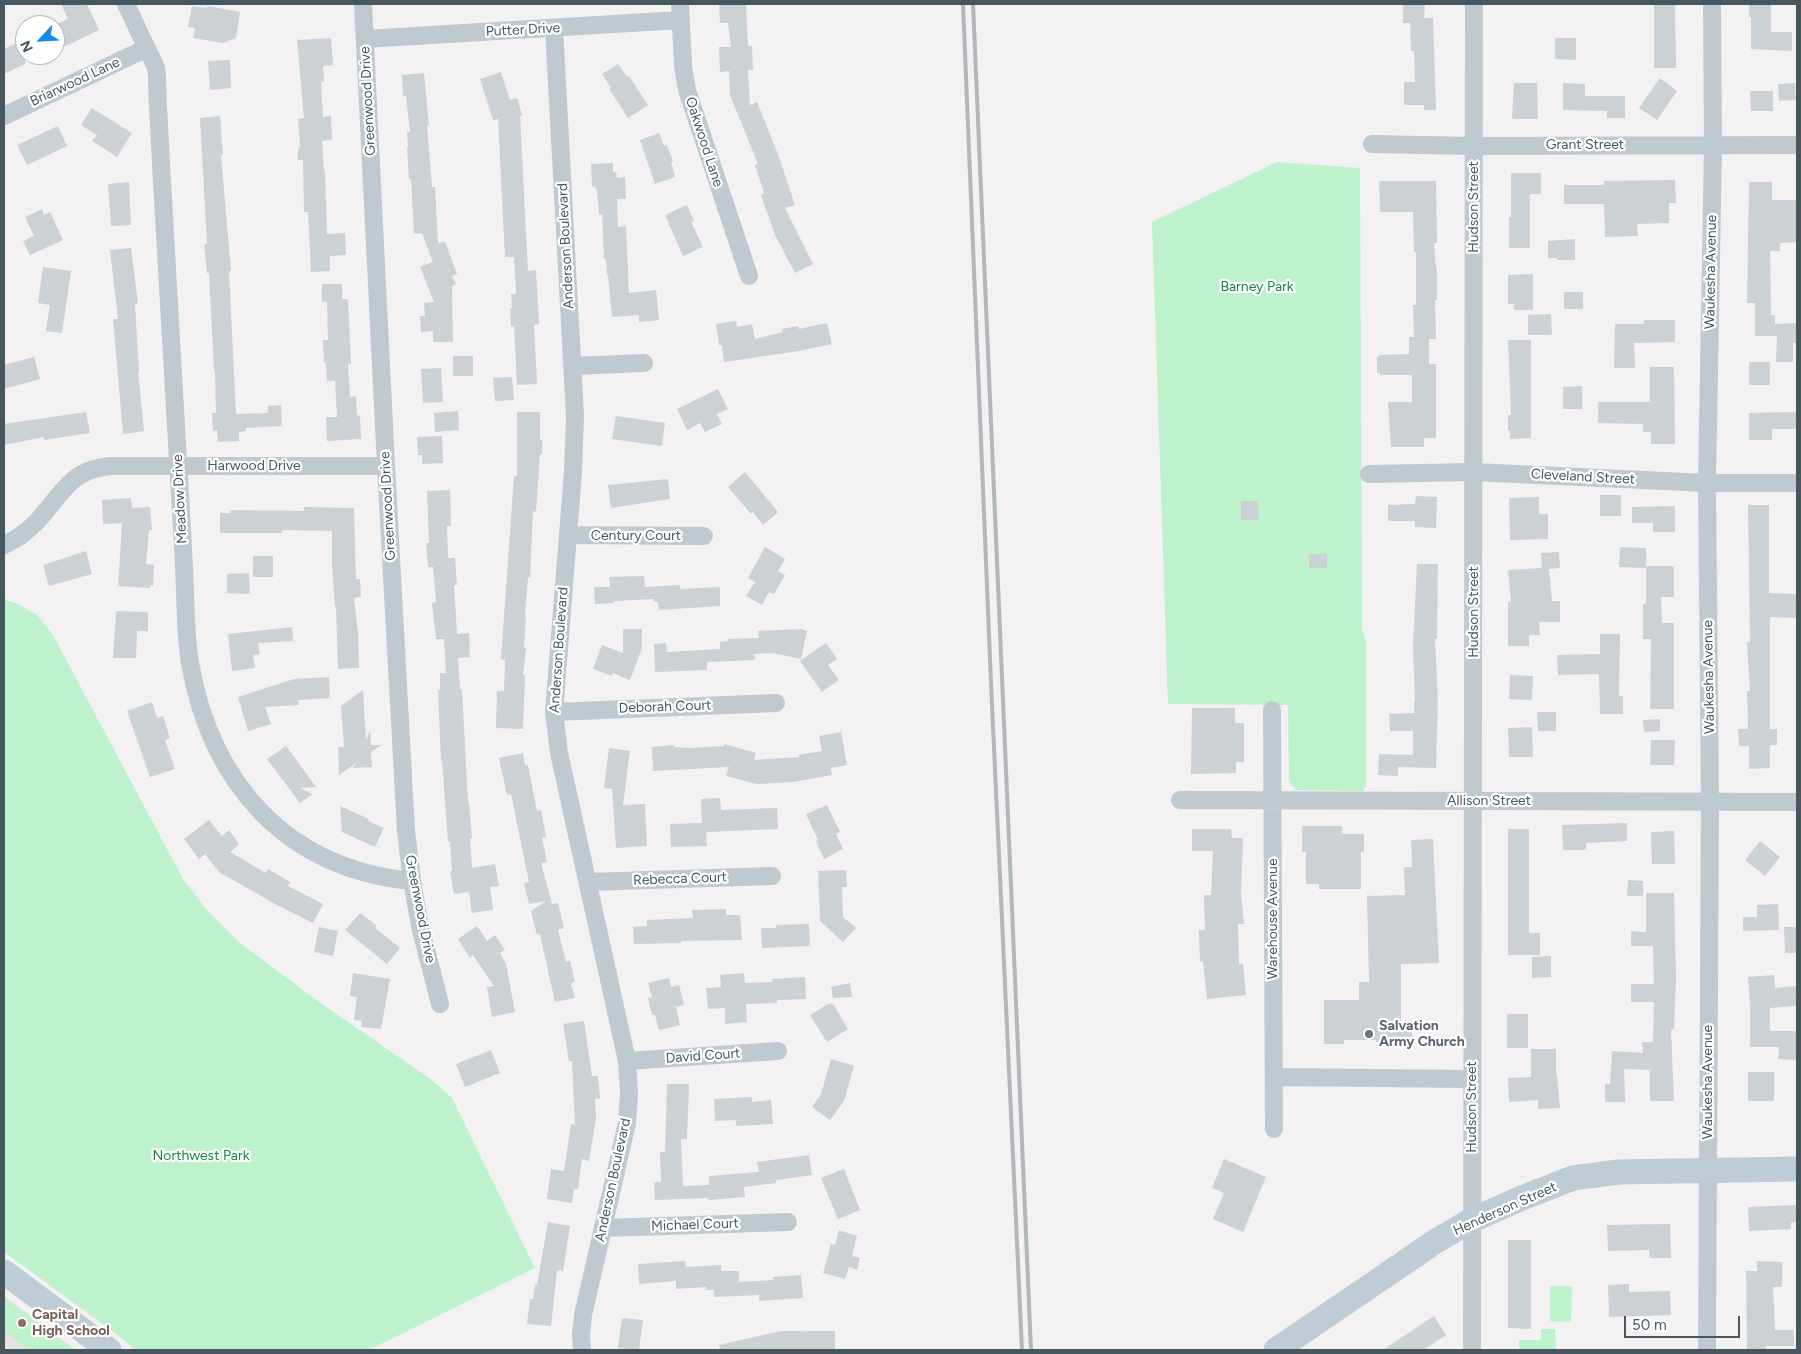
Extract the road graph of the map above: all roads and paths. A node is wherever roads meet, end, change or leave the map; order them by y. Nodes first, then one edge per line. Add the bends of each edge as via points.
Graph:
1 (126, 4) edge
2 (363, 4) edge
3 (1474, 4) edge
4 (1712, 4) edge
5 (680, 12) edge
6 (554, 28) junction
7 (365, 39) junction
8 (147, 48) junction
9 (4, 116) edge
10 (1372, 144) dead end
11 (1713, 145) junction
12 (1797, 145) edge
13 (1474, 146) junction
14 (749, 276) dead end
15 (644, 363) dead end
16 (573, 366) junction
17 (178, 466) junction
18 (386, 466) junction
19 (1474, 472) junction
20 (1369, 474) dead end
21 (1707, 483) junction
22 (1797, 483) edge
23 (568, 536) junction
24 (704, 536) dead end
25 (4, 545) edge
26 (776, 703) dead end
27 (1272, 710) dead end
28 (554, 712) junction
29 (1180, 800) dead end
30 (1272, 800) junction
31 (1473, 801) junction
32 (1710, 802) junction
33 (1797, 802) edge
34 (772, 876) dead end
35 (412, 881) junction
36 (589, 882) junction
37 (440, 1004) dead end
38 (778, 1051) dead end
39 (628, 1061) junction
40 (1274, 1077) junction
41 (1471, 1079) junction
42 (1274, 1129) dead end
43 (1707, 1169) junction
44 (1797, 1169) edge
45 (1472, 1220) junction
46 (788, 1222) dead end
47 (603, 1228) junction
48 (4, 1272) edge
49 (108, 1350) edge
50 (582, 1350) edge
51 (1276, 1350) edge
52 (1472, 1350) edge
53 (1707, 1350) edge

1 - 8 street, Meadow Drive
2 - 7 street, Greenwood Drive
3 - 13 street, Hudson Street
4 - 11 street, Waukesha Avenue
5 - 6 street, Putter Drive
5 - 14 street, Oakwood Lane via 687,90
6 - 7 street, Putter Drive
6 - 16 street, Anderson Boulevard
7 - 18 street, Greenwood Drive
8 - 9 street, Briarwood Lane
8 - 17 street, Meadow Drive via 156,67
10 - 13 street, Grant Street
11 - 12 street, Grant Street
11 - 13 street, Grant Street
11 - 21 street, Waukesha Avenue
13 - 19 street, Hudson Street
15 - 16 street
16 - 23 street, Anderson Boulevard via 575,416
17 - 18 street, Harwood Drive
17 - 25 street, Harwood Drive via 110,466 85,471 62,490 30,528
17 - 35 street, Meadow Drive via 190,664 201,706 235,781 265,817 304,848 361,873
18 - 35 street, Greenwood Drive via 406,831
19 - 20 street, Cleveland Street
19 - 21 street, Cleveland Street
19 - 31 street, Hudson Street
21 - 22 street, Cleveland Street
21 - 32 street, Waukesha Avenue
23 - 24 street, Century Court
23 - 28 street, Anderson Boulevard
26 - 28 street, Deborah Court
27 - 30 street, Warehouse Avenue
28 - 36 street, Anderson Boulevard via 559,754
29 - 30 street, Allison Street
30 - 31 street, Allison Street
30 - 40 street, Warehouse Avenue
31 - 32 street, Allison Street
31 - 41 street, Hudson Street
32 - 33 street, Allison Street
32 - 43 street, Waukesha Avenue
34 - 36 street, Rebecca Court
35 - 37 street, Greenwood Drive
36 - 39 street, Anderson Boulevard
38 - 39 street, David Court
39 - 47 street, Anderson Boulevard via 627,1123
40 - 41 street
40 - 42 street, Warehouse Avenue
41 - 45 street, Hudson Street
43 - 44 main road, Henderson Street
43 - 45 main road, Henderson Street via 1618,1172 1573,1178
43 - 53 street, Waukesha Avenue
45 - 51 main road, Henderson Street
45 - 52 street, Hudson Street
46 - 47 street, Michael Court
47 - 50 street, Anderson Boulevard via 583,1315
48 - 49 main road

